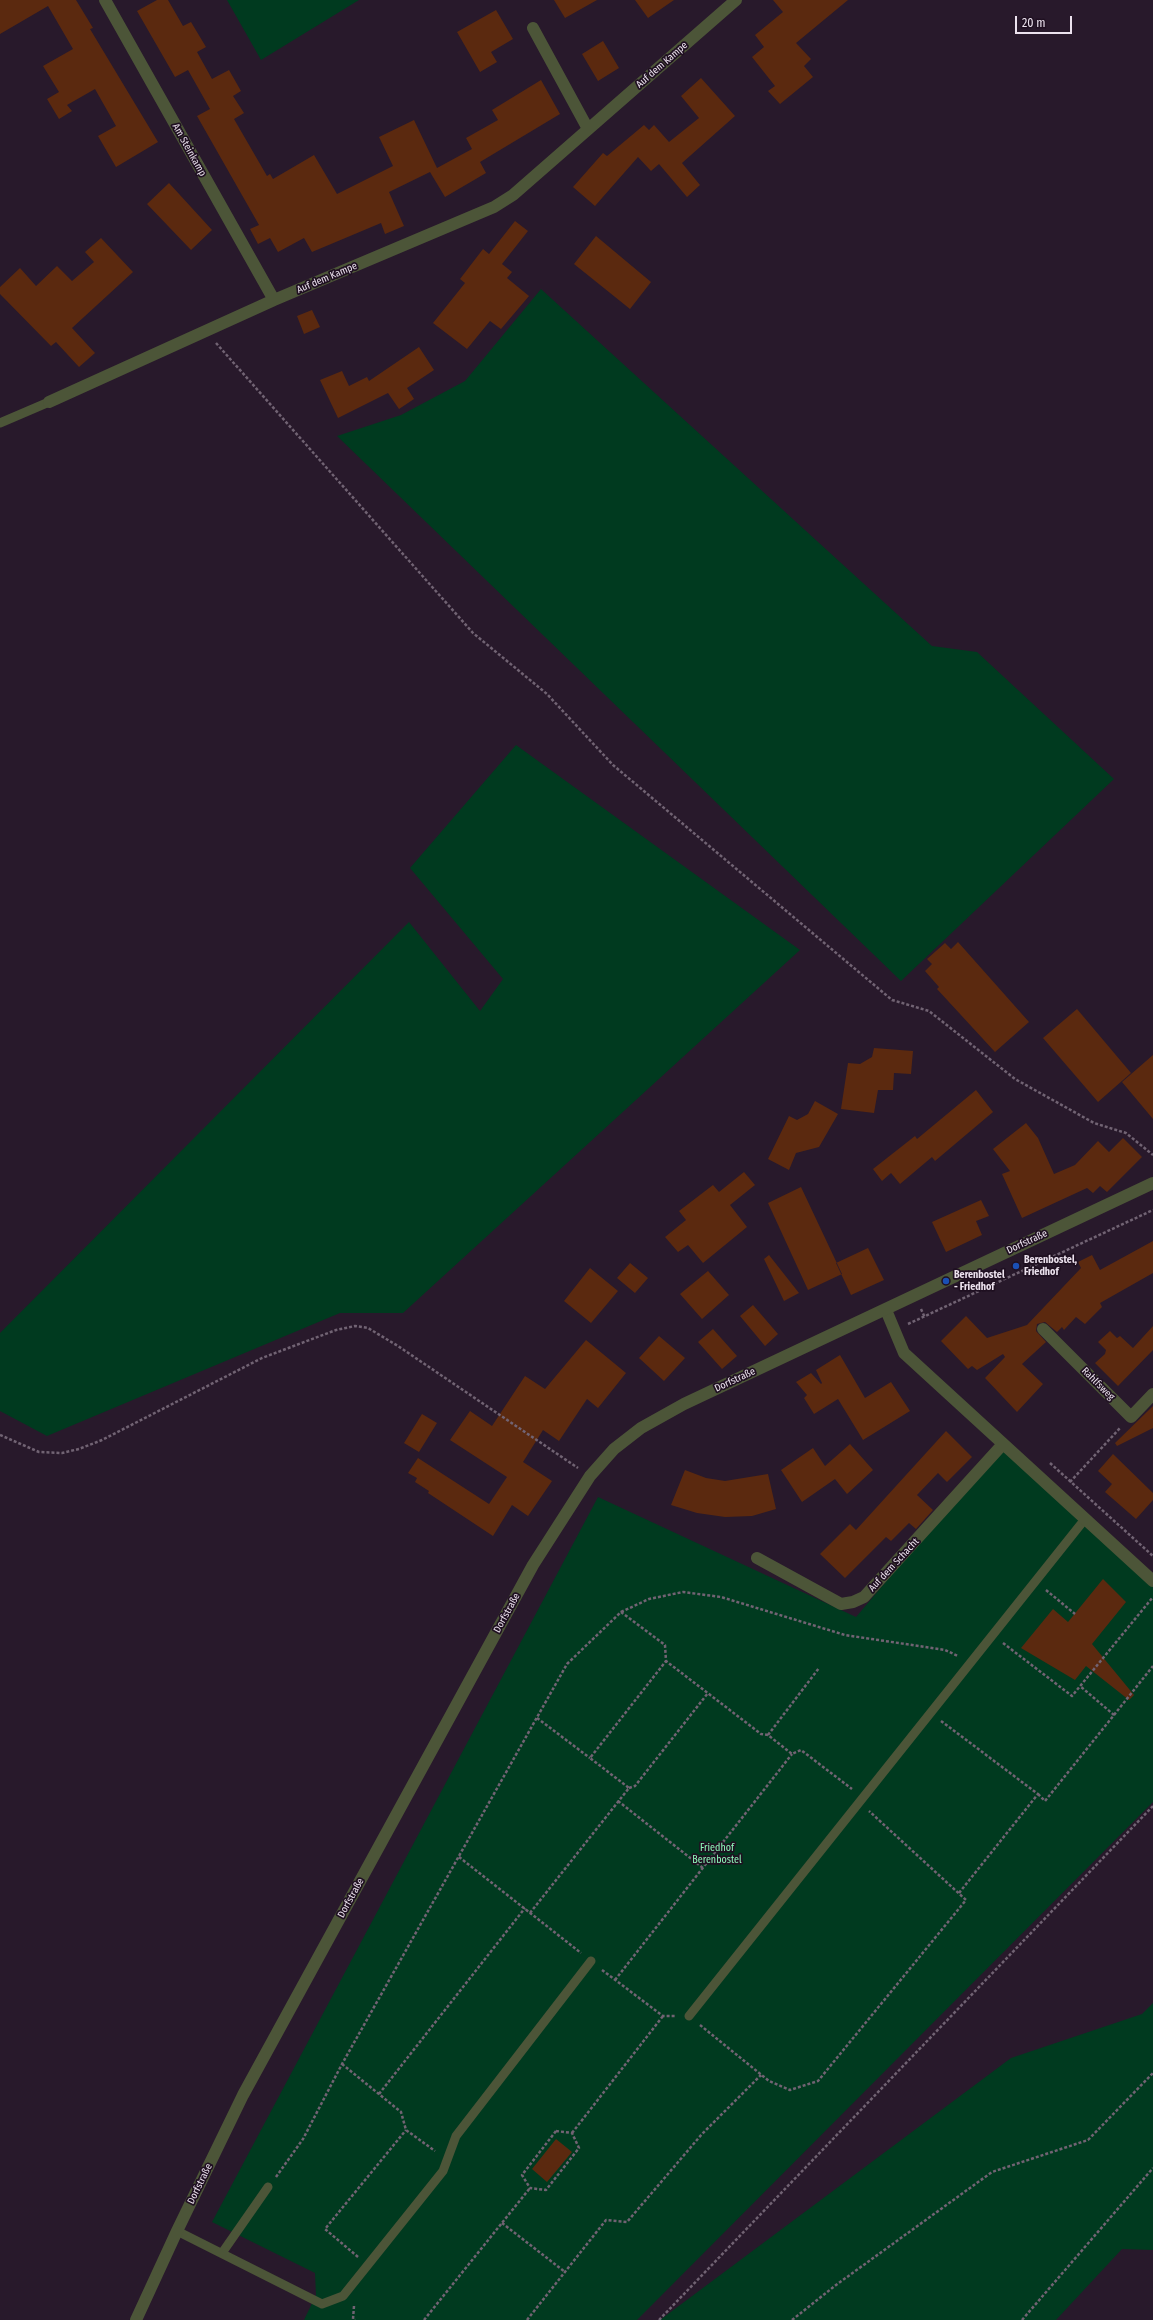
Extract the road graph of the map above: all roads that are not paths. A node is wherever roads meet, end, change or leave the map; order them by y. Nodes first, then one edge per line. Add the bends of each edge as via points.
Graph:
1 (105, 0) edge
2 (736, 0) edge
3 (533, 28) dead end
4 (588, 129) junction
5 (274, 300) junction
6 (49, 402) joint
7 (0, 423) edge
8 (1153, 1183) edge
9 (886, 1310) junction
10 (1043, 1329) dead end
11 (1153, 1394) edge
12 (1003, 1444) junction
13 (1085, 1519) junction
14 (757, 1558) dead end
15 (1153, 1581) edge
16 (591, 1961) road end
17 (689, 2016) road end
18 (268, 2187) road end
19 (177, 2231) junction
20 (222, 2253) junction
21 (136, 2320) edge

1 - 5 street, Am Steinkamp
2 - 4 street, Auf dem Kampe
3 - 4 street
4 - 5 street, Auf dem Kampe via 513,195 494,207
5 - 6 street, Auf dem Kampe
6 - 7 lane
8 - 9 street, Dorfstraße
9 - 12 street via 904,1353
9 - 19 street, Dorfstraße via 684,1404 641,1428 614,1449 590,1476 553,1532 522,1586 244,2095
10 - 11 street, Rahlfsweg via 1131,1417
12 - 13 street
12 - 14 street, Auf dem Schacht via 864,1597 841,1604
13 - 15 street
13 - 17 lane
16 - 20 lane via 456,2136 443,2171 343,2296 322,2304
18 - 20 lane
19 - 20 lane
19 - 21 street, Dorfstraße

